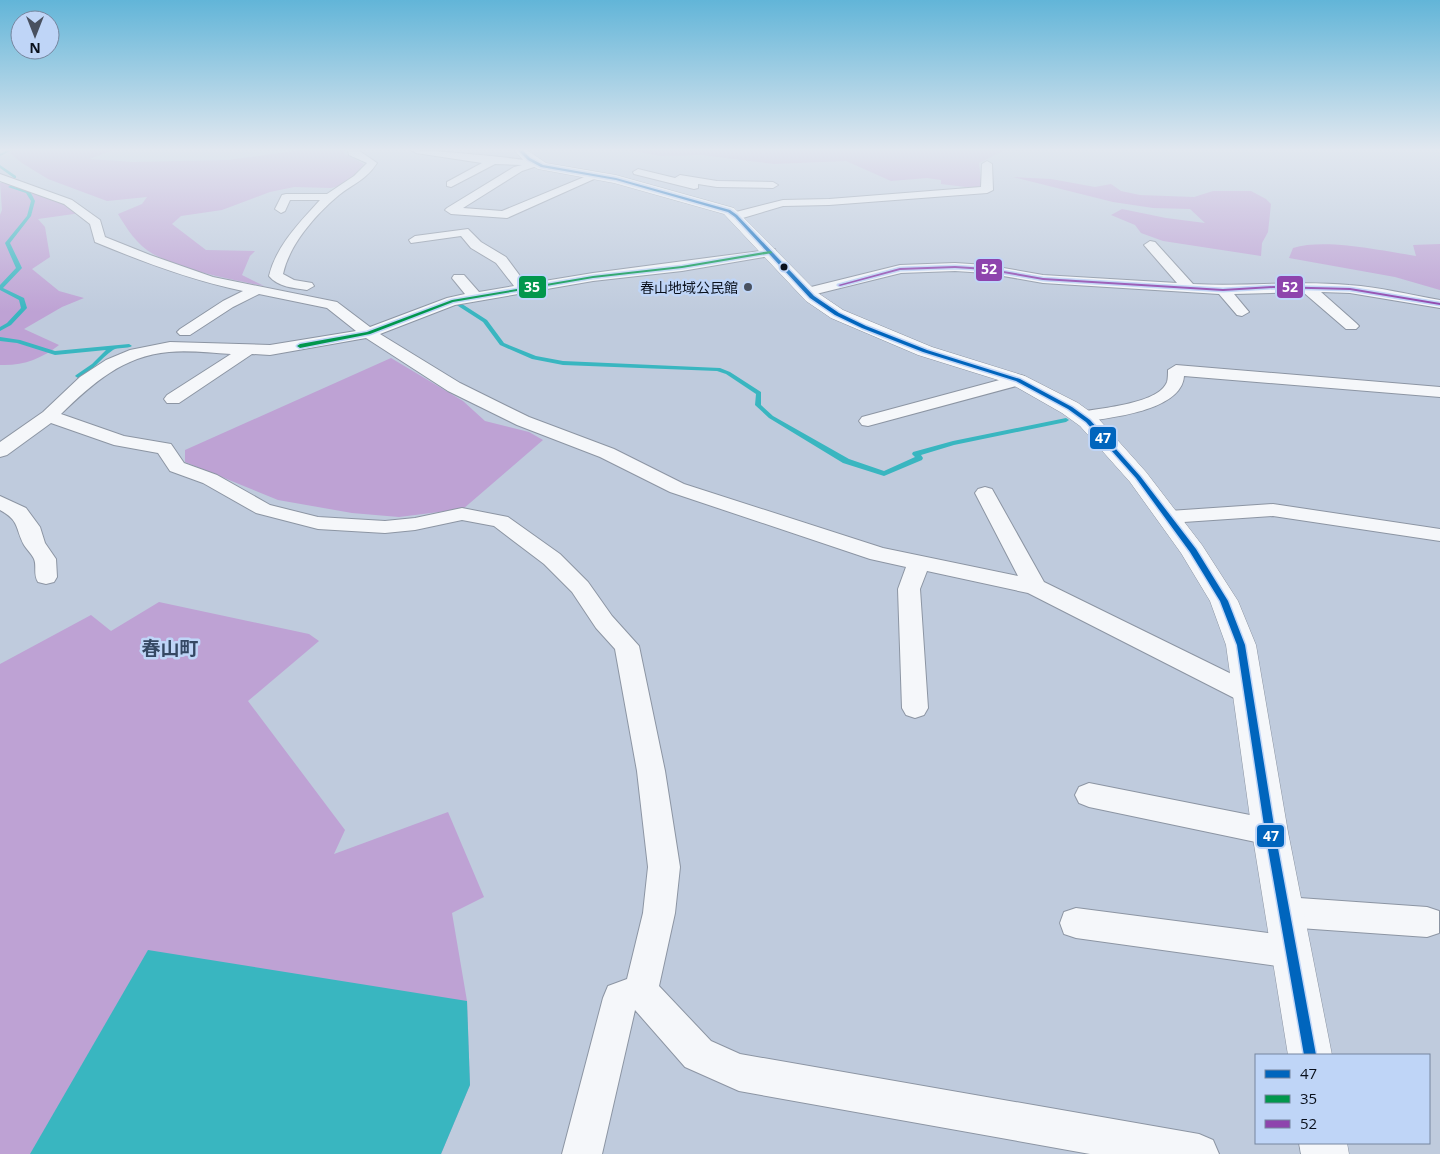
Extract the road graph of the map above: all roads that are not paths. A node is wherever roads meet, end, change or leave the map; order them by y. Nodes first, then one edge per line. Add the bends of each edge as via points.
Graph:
1 (70, 204) edge
2 (283, 204) edge
3 (324, 204) edge
4 (461, 204) edge
5 (529, 204) edge
6 (712, 204) edge
7 (780, 204) edge
8 (281, 209) dead end
9 (736, 216) junction
10 (415, 240) dead end
11 (1150, 245) dead end
12 (770, 252) junction
13 (459, 278) dead end
14 (1306, 287) junction
15 (1189, 288) junction
16 (523, 289) junction
17 (256, 290) junction
18 (1223, 290) junction
19 (808, 292) junction
20 (475, 297) junction
21 (1440, 304) edge
22 (332, 305) junction
23 (1242, 312) dead end
24 (1352, 326) dead end
25 (185, 332) dead end
26 (368, 333) junction
27 (249, 349) junction
28 (1018, 380) junction
29 (1440, 392) edge
30 (173, 399) dead end
31 (49, 416) junction
32 (1082, 417) junction
33 (868, 421) dead end
34 (0, 451) edge
35 (985, 493) dead end
36 (0, 502) edge
37 (1169, 517) junction
38 (1440, 535) edge
39 (919, 562) junction
40 (46, 577) dead end
41 (1035, 587) junction
42 (1249, 694) junction
43 (915, 708) dead end
44 (1089, 795) dead end
45 (1270, 832) junction
46 (1285, 912) junction
47 (1427, 922) dead end
48 (1076, 923) dead end
49 (1292, 952) junction
50 (641, 991) junction
51 (1310, 1054) edge
52 (582, 1154) edge
53 (1199, 1154) edge

1 - 17 street via 96,223 99,239 193,274
2 - 8 street
3 - 22 street via 287,247 276,267 276,276 333,294 336,298
4 - 5 street via 451,210 503,215
6 - 9 street
7 - 9 street
9 - 12 street
10 - 16 street via 464,232 476,245 501,260
11 - 15 street
12 - 16 street
12 - 19 street
13 - 20 street
14 - 18 street
14 - 21 street via 1350,288
14 - 24 street
15 - 18 street
15 - 19 street via 1043,278 986,269 924,267 900,269
16 - 20 street
17 - 22 street
17 - 25 street
18 - 23 street
19 - 28 street via 824,306 864,327 925,351
20 - 26 street via 452,301
22 - 26 street
26 - 27 street via 270,350
26 - 39 street via 454,387 523,422 607,453 677,488 878,554
27 - 30 street
27 - 31 street via 170,347 136,353 112,363 86,381
28 - 32 street via 1053,397
28 - 33 street
29 - 32 street via 1176,370 1173,389 1156,400 1133,408
31 - 34 street
31 - 50 street via 121,441 164,448 177,467 210,479 263,509 318,523 385,527 462,514 501,521 552,560 580,587 604,622 628,646 651,771 664,867 659,913
32 - 37 street via 1138,477
35 - 41 street
36 - 40 street via 18,512 29,527 34,544 45,559
37 - 38 street via 1274,510
37 - 42 street via 1234,621 1242,646
39 - 41 street
39 - 43 street via 908,589
41 - 42 street
42 - 45 street
44 - 45 street
45 - 46 street
46 - 47 street
46 - 49 street
48 - 49 street
49 - 51 street
50 - 52 street via 620,998
50 - 53 street via 698,1054 739,1072

